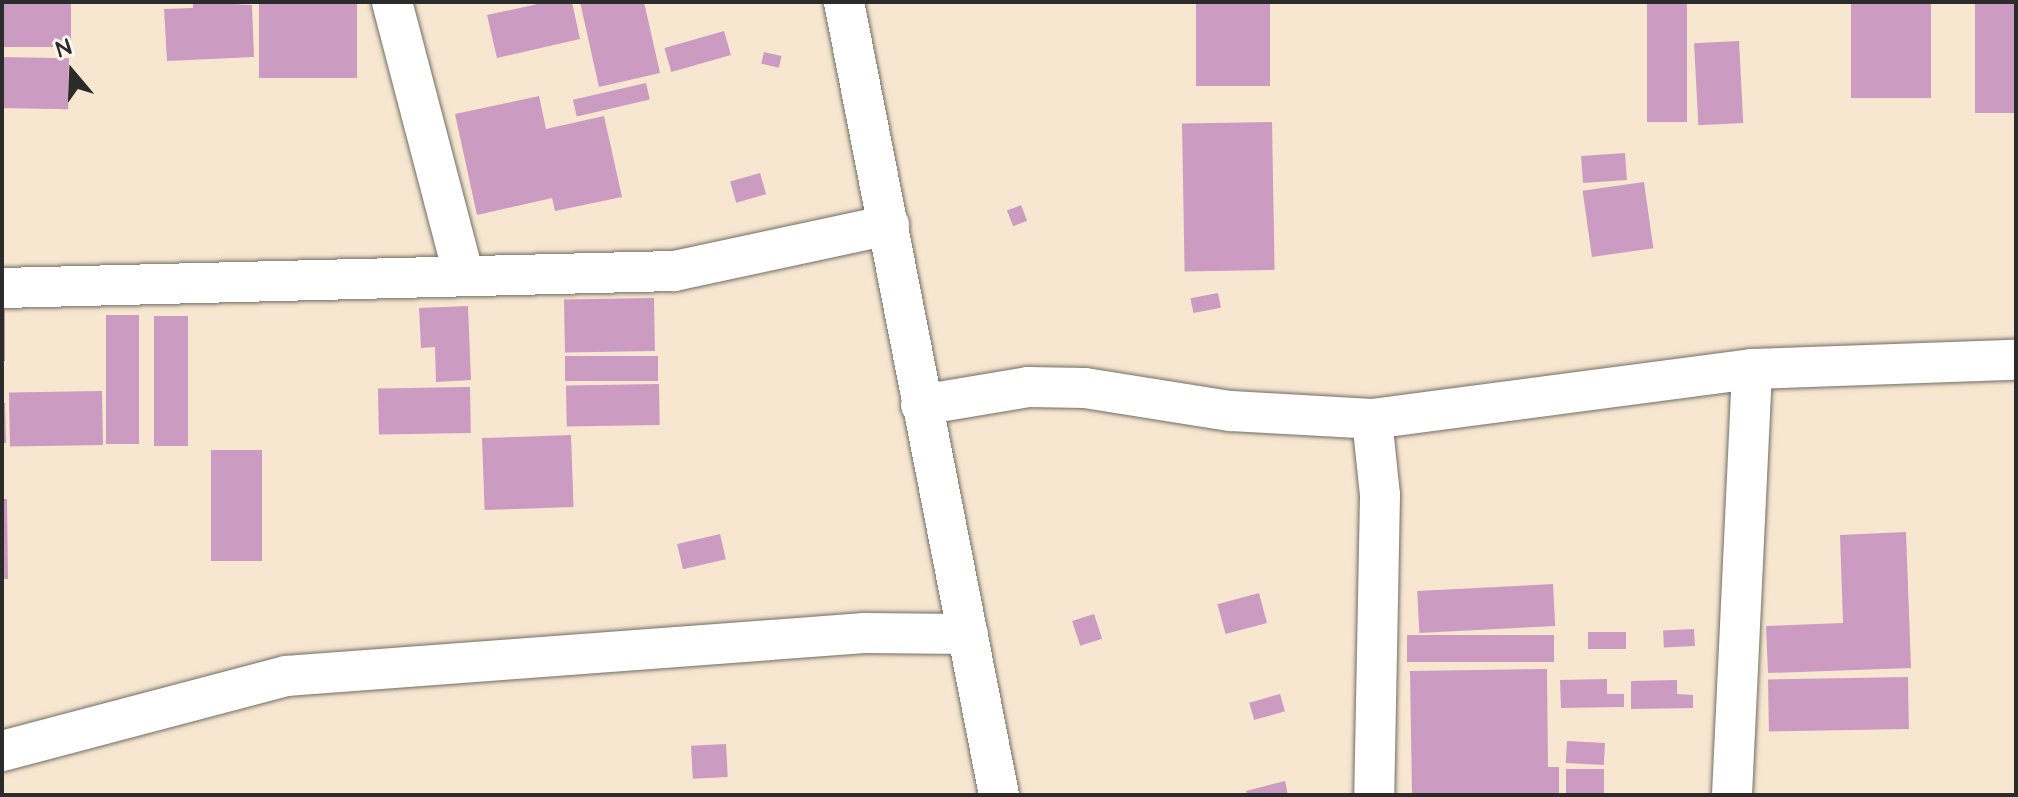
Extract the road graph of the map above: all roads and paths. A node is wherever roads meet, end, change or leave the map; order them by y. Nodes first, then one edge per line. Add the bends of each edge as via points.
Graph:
1 (392, 2) edge
2 (844, 2) edge
3 (889, 225) junction
4 (463, 273) junction
5 (2, 288) edge
6 (2016, 360) edge
7 (1752, 369) junction
8 (921, 405) junction
9 (1372, 419) junction
10 (968, 634) junction
11 (2, 751) edge
12 (999, 795) edge
13 (1374, 795) edge
14 (1732, 795) edge

1 - 4 street
2 - 3 street
3 - 4 street via 674,271
3 - 8 street
4 - 5 street
6 - 7 street
7 - 9 street
7 - 14 street
8 - 9 street via 1028,387 1085,388 1231,411
8 - 10 street
9 - 13 street via 1380,495
10 - 11 street via 864,633 286,676
10 - 12 street

